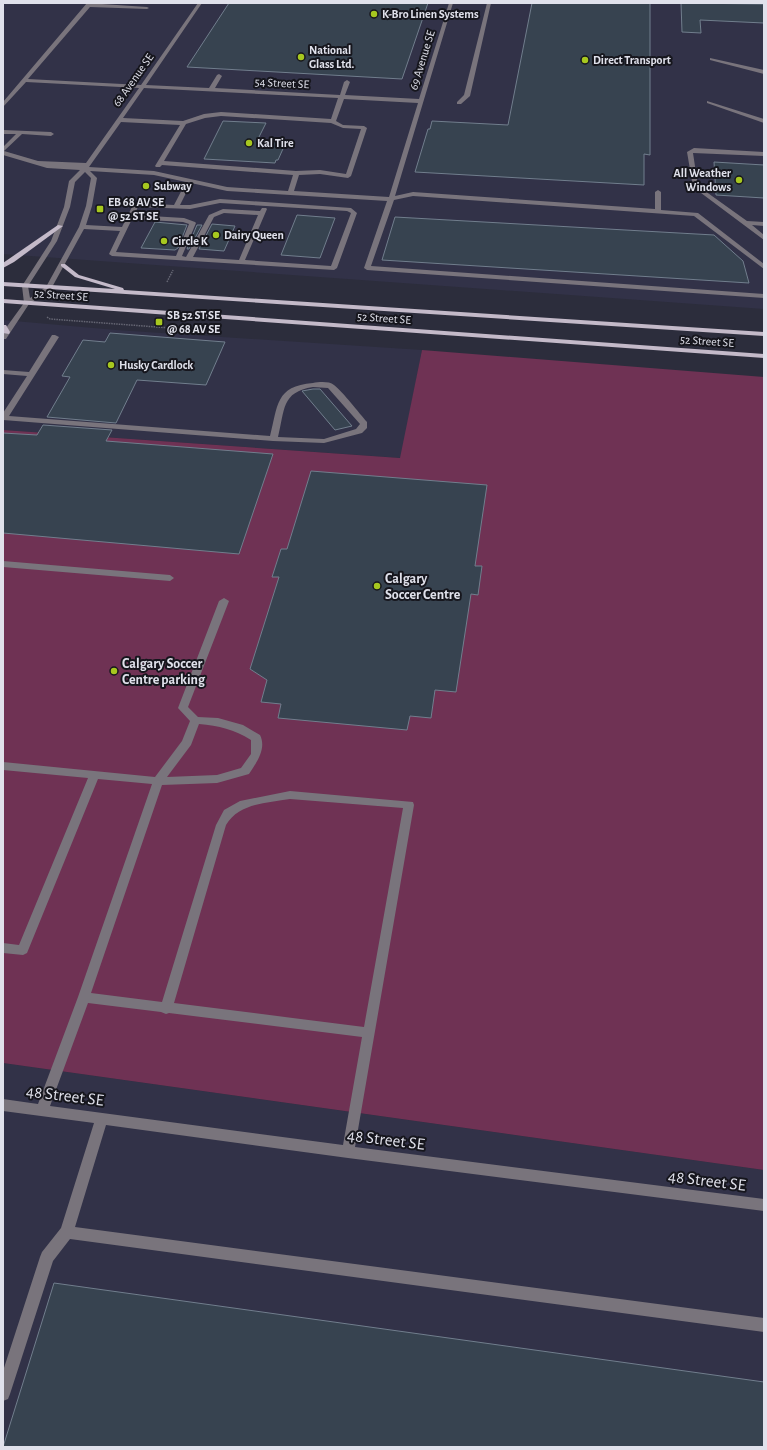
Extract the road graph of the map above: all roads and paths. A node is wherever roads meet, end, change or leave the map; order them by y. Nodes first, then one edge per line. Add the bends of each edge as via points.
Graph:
1 (200, 3) edge
2 (451, 3) edge
3 (489, 3) edge
4 (89, 4) edge
5 (147, 8) dead end
6 (712, 59) dead end
7 (764, 72) edge
8 (219, 76) dead end
9 (24, 80) junction
10 (347, 82) dead end
11 (142, 87) junction
12 (211, 90) junction
13 (341, 97) junction
14 (420, 101) junction
15 (709, 102) dead end
16 (459, 103) dead end
17 (3, 104) edge
18 (119, 120) junction
19 (333, 121) junction
20 (764, 121) edge
21 (184, 123) junction
22 (3, 132) edge
23 (13, 132) junction
24 (20, 133) junction
25 (51, 134) dead end
26 (3, 143) edge
27 (3, 150) edge
28 (3, 153) edge
29 (764, 154) edge
30 (160, 163) junction
31 (87, 167) junction
32 (154, 173) junction
33 (296, 173) junction
34 (190, 180) junction
35 (227, 190) junction
36 (658, 192) dead end
37 (290, 193) junction
38 (391, 200) junction
39 (220, 201) junction
40 (266, 204) junction
41 (176, 207) junction
42 (658, 211) junction
43 (262, 214) junction
44 (130, 217) junction
45 (745, 223) junction
46 (764, 224) edge
47 (60, 226) junction
48 (82, 227) junction
49 (124, 230) junction
50 (764, 238) edge
51 (178, 258) junction
52 (189, 258) junction
53 (241, 262) junction
54 (63, 265) junction
55 (3, 266) edge
56 (764, 267) edge
57 (3, 284) edge
58 (25, 286) junction
59 (49, 288) junction
60 (130, 293) junction
61 (764, 296) edge
62 (3, 302) edge
63 (27, 303) junction
64 (4, 332) edge
65 (764, 334) edge
66 (54, 337) dead end
67 (764, 356) edge
68 (3, 372) edge
69 (32, 374) junction
70 (4, 418) edge
71 (273, 439) junction
72 (3, 564) edge
73 (170, 578) dead end
74 (224, 601) dead end
75 (195, 720) junction
76 (3, 766) edge
77 (94, 775) junction
78 (158, 782) junction
79 (3, 948) edge
80 (84, 997) junction
81 (166, 1009) junction
82 (369, 1033) junction
83 (3, 1106) edge
84 (42, 1110) junction
85 (102, 1118) junction
86 (348, 1152) junction
87 (764, 1205) edge
88 (67, 1232) junction
89 (764, 1325) edge
90 (3, 1394) edge

1 - 11 street, 68 Avenue SE
2 - 14 street, 69 Avenue SE
3 - 16 street via 467,96
4 - 5 street
4 - 9 street
6 - 7 street
8 - 12 street
9 - 11 street, 54 Street SE
9 - 17 street
10 - 13 street
11 - 12 street, 54 Street SE
11 - 18 street, 68 Avenue SE
12 - 13 street, 54 Street SE
13 - 14 street, 54 Street SE
13 - 19 street
14 - 38 street, 69 Avenue SE
15 - 20 street
18 - 21 street
18 - 31 street, 68 Avenue SE
19 - 21 street via 221,114 204,116
19 - 33 street via 343,127 364,128 348,176 320,172
21 - 30 street
22 - 23 street
23 - 24 street
23 - 26 street
24 - 25 street
24 - 27 street
28 - 31 street via 47,166
29 - 45 street via 694,150 690,152 695,186
30 - 32 street
30 - 33 street
31 - 32 street
31 - 47 street, 68 Avenue SE via 72,181
31 - 48 street via 94,178
32 - 34 street
33 - 37 street
34 - 35 street
34 - 41 street
35 - 37 street
35 - 39 street
36 - 42 street
37 - 38 street
38 - 42 street via 413,194
38 - 61 street, 69 Avenue SE via 367,268
39 - 40 street
39 - 41 street
40 - 43 street
40 - 53 street via 349,209 354,213 334,268
41 - 44 street via 136,205
42 - 56 street via 696,214
43 - 52 street via 223,212 210,216
43 - 53 street
44 - 49 street
44 - 51 street via 184,220 194,223
45 - 46 street
45 - 50 street
47 - 55 main road
47 - 58 street, 68 Avenue SE via 54,241
48 - 49 street
48 - 54 street
49 - 51 street via 112,254
51 - 52 street
52 - 53 street
54 - 59 street
54 - 60 main road via 77,276 116,286
57 - 58 main road, 52 Street SE
58 - 59 main road, 52 Street SE
58 - 63 street
59 - 60 main road, 52 Street SE
59 - 63 street
60 - 65 main road, 52 Street SE
62 - 63 main road, 52 Street SE
63 - 64 street
63 - 67 main road, 52 Street SE
66 - 69 street
68 - 69 street
69 - 70 street
70 - 71 street
71 - 71 street via 324,441 359,431 364,424 331,386 314,384 290,391 285,396
72 - 73 street
74 - 75 street via 183,708
75 - 78 street via 187,742
75 - 78 street via 218,722 239,728 256,738 256,754 245,771 216,780
76 - 77 street
77 - 78 street
77 - 79 street via 23,950
78 - 80 street
80 - 81 street
80 - 84 street
81 - 82 street
81 - 82 street via 221,825 228,813 244,804 290,795 409,805
82 - 86 street
83 - 84 street, 48 Street SE
84 - 85 street, 48 Street SE
85 - 86 street, 48 Street SE
85 - 88 street
86 - 87 street, 48 Street SE
88 - 89 street
88 - 90 street via 47,1257

